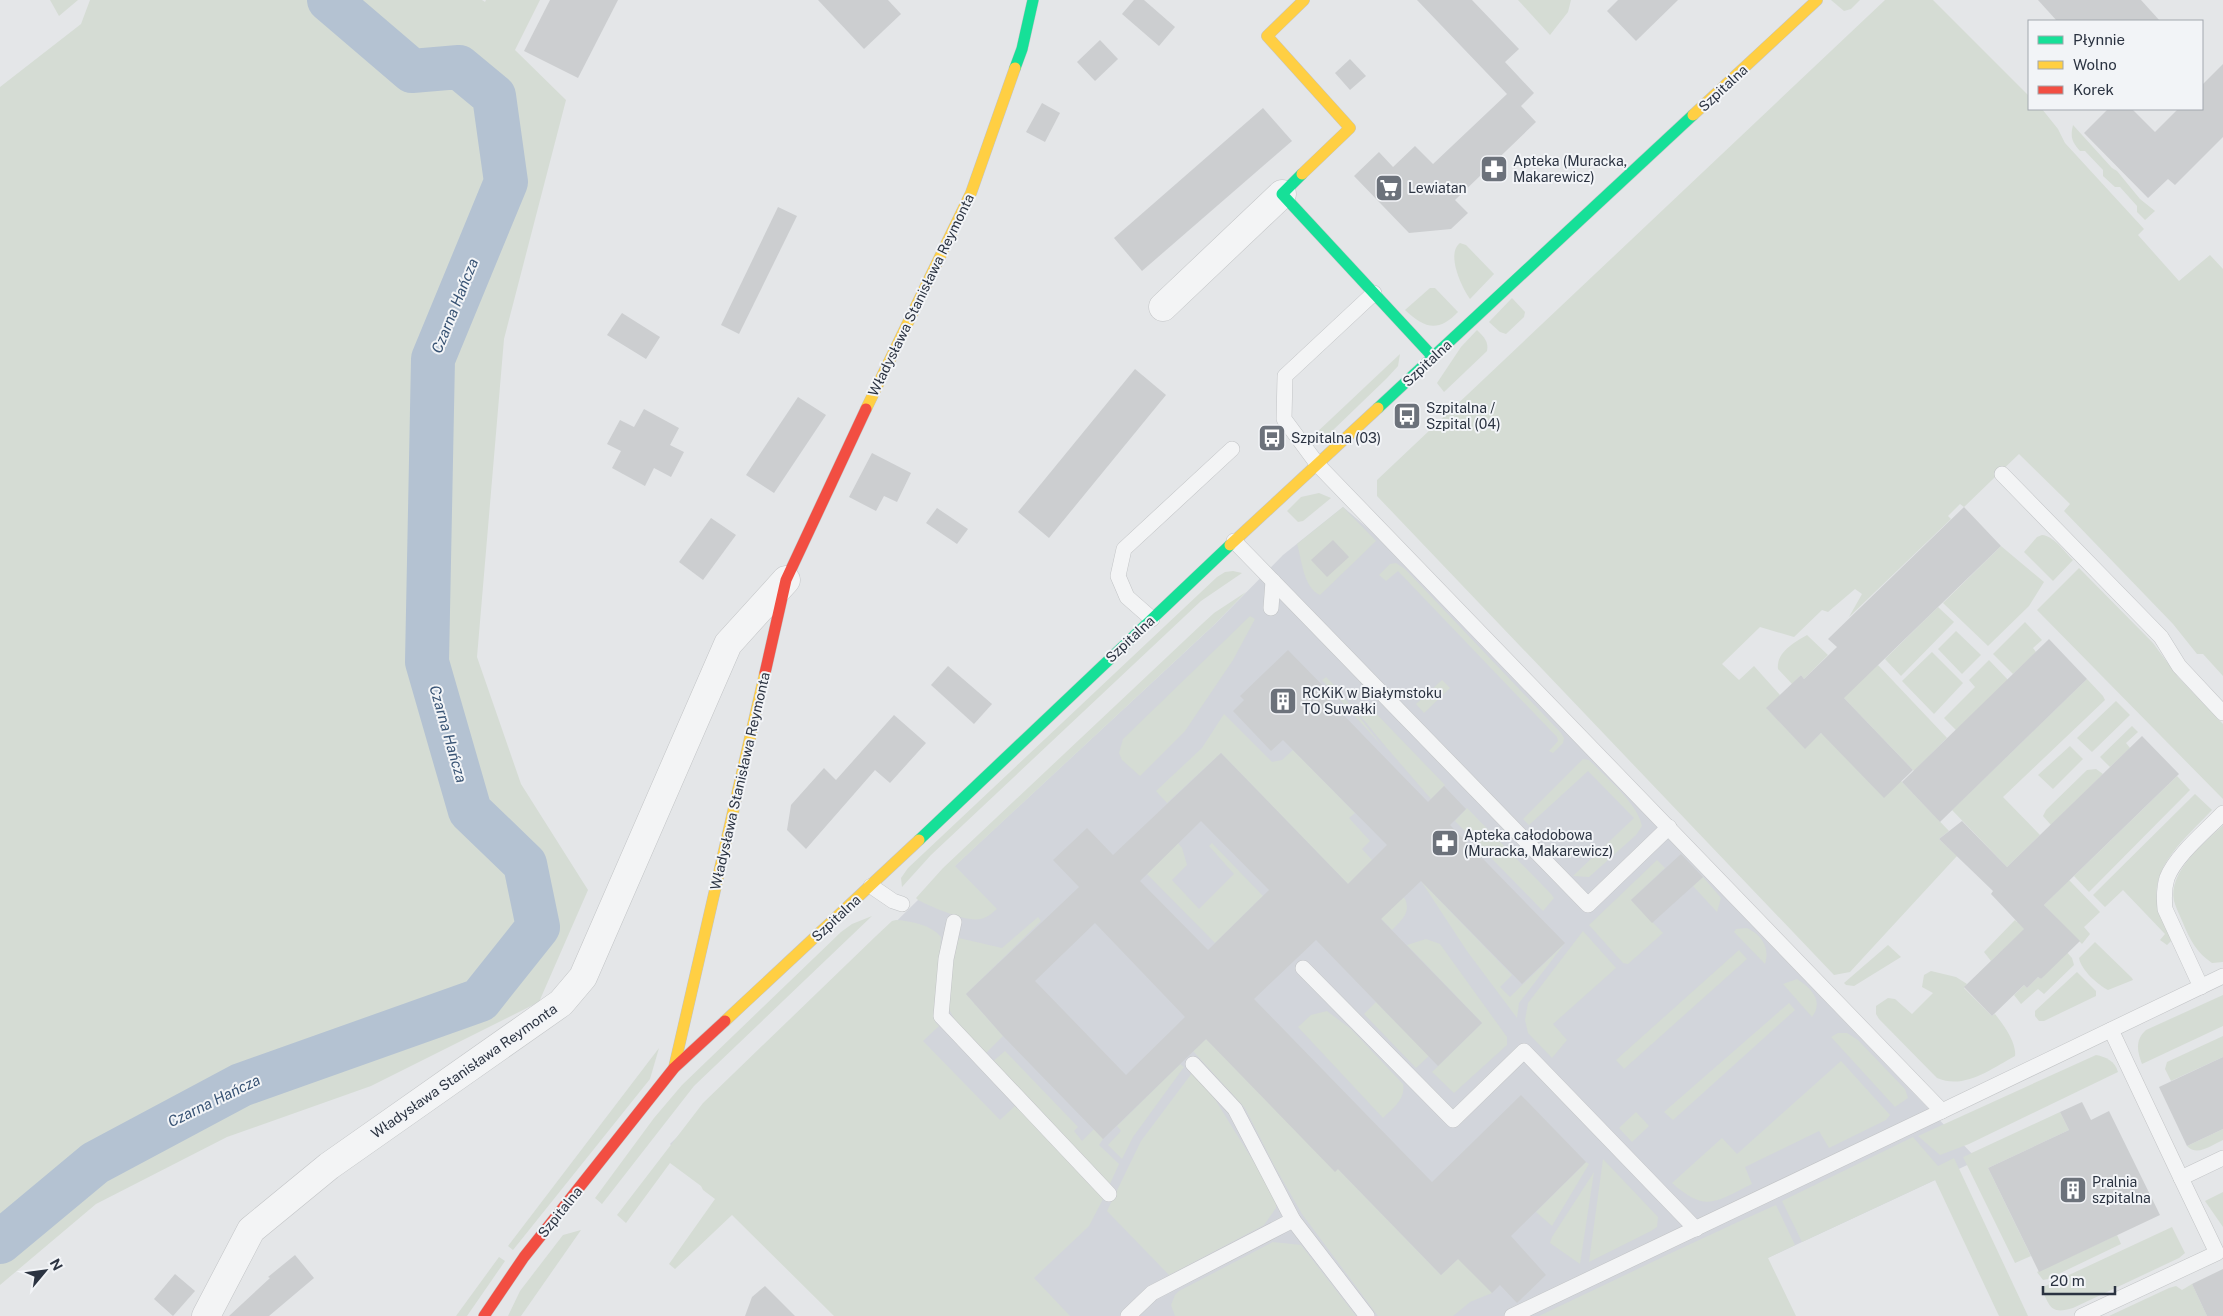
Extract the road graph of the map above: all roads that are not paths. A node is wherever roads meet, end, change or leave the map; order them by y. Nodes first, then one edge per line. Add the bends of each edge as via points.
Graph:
1 (1033, 0) edge
2 (1304, 0) edge
3 (1817, 0) edge
4 (1282, 194) junction
5 (1374, 293) junction
6 (1163, 307) dead end
7 (1433, 357) junction
8 (1232, 448) dead end
9 (1318, 465) junction
10 (2002, 474) dead end
11 (1234, 541) junction
12 (786, 580) junction
13 (1273, 581) junction
14 (1271, 608) dead end
15 (1152, 619) junction
16 (2223, 713) edge
17 (2223, 813) edge
18 (1669, 826) junction
19 (871, 886) junction
20 (902, 904) dead end
21 (954, 922) dead end
22 (1303, 968) dead end
23 (2223, 976) edge
24 (2201, 987) junction
25 (2111, 1030) junction
26 (1193, 1064) dead end
27 (674, 1068) junction
28 (1942, 1111) junction
29 (2223, 1158) edge
30 (2181, 1178) junction
31 (1109, 1194) dead end
32 (1293, 1220) junction
33 (1696, 1229) junction
34 (2220, 1252) edge
35 (206, 1316) edge
36 (484, 1316) edge
37 (1128, 1316) edge
38 (1367, 1316) edge
39 (1512, 1316) edge
40 (2082, 1316) edge

1 - 12 street, Władysława Stanisława Reymonta via 1022,49 972,193
2 - 4 street via 1267,36 1350,128
3 - 7 street, Szpitalna
4 - 5 street
4 - 6 street
5 - 7 street
5 - 9 lane via 1285,376 1284,419
7 - 9 street, Szpitalna
8 - 15 lane via 1124,549 1118,576 1127,597
9 - 11 street, Szpitalna
9 - 18 lane
10 - 16 lane via 2161,637 2179,666
11 - 13 lane
11 - 15 street, Szpitalna
12 - 27 street, Władysława Stanisława Reymonta
12 - 35 street, Władysława Stanisława Reymonta via 728,644 583,977 561,1004 329,1166 252,1230
13 - 14 lane
13 - 18 lane via 1588,905
15 - 19 street, Szpitalna
17 - 24 lane via 2174,865 2164,899
18 - 28 lane
19 - 20 lane
19 - 27 street, Szpitalna
21 - 31 lane via 946,959 941,1016
22 - 33 lane via 1452,1120 1524,1051
23 - 24 lane
24 - 25 lane
25 - 28 lane
25 - 30 lane
26 - 32 lane via 1235,1109
27 - 36 street, Szpitalna via 524,1257
28 - 33 lane
29 - 30 lane
30 - 34 lane
32 - 37 lane via 1152,1293
32 - 38 lane
33 - 39 lane
34 - 40 lane

